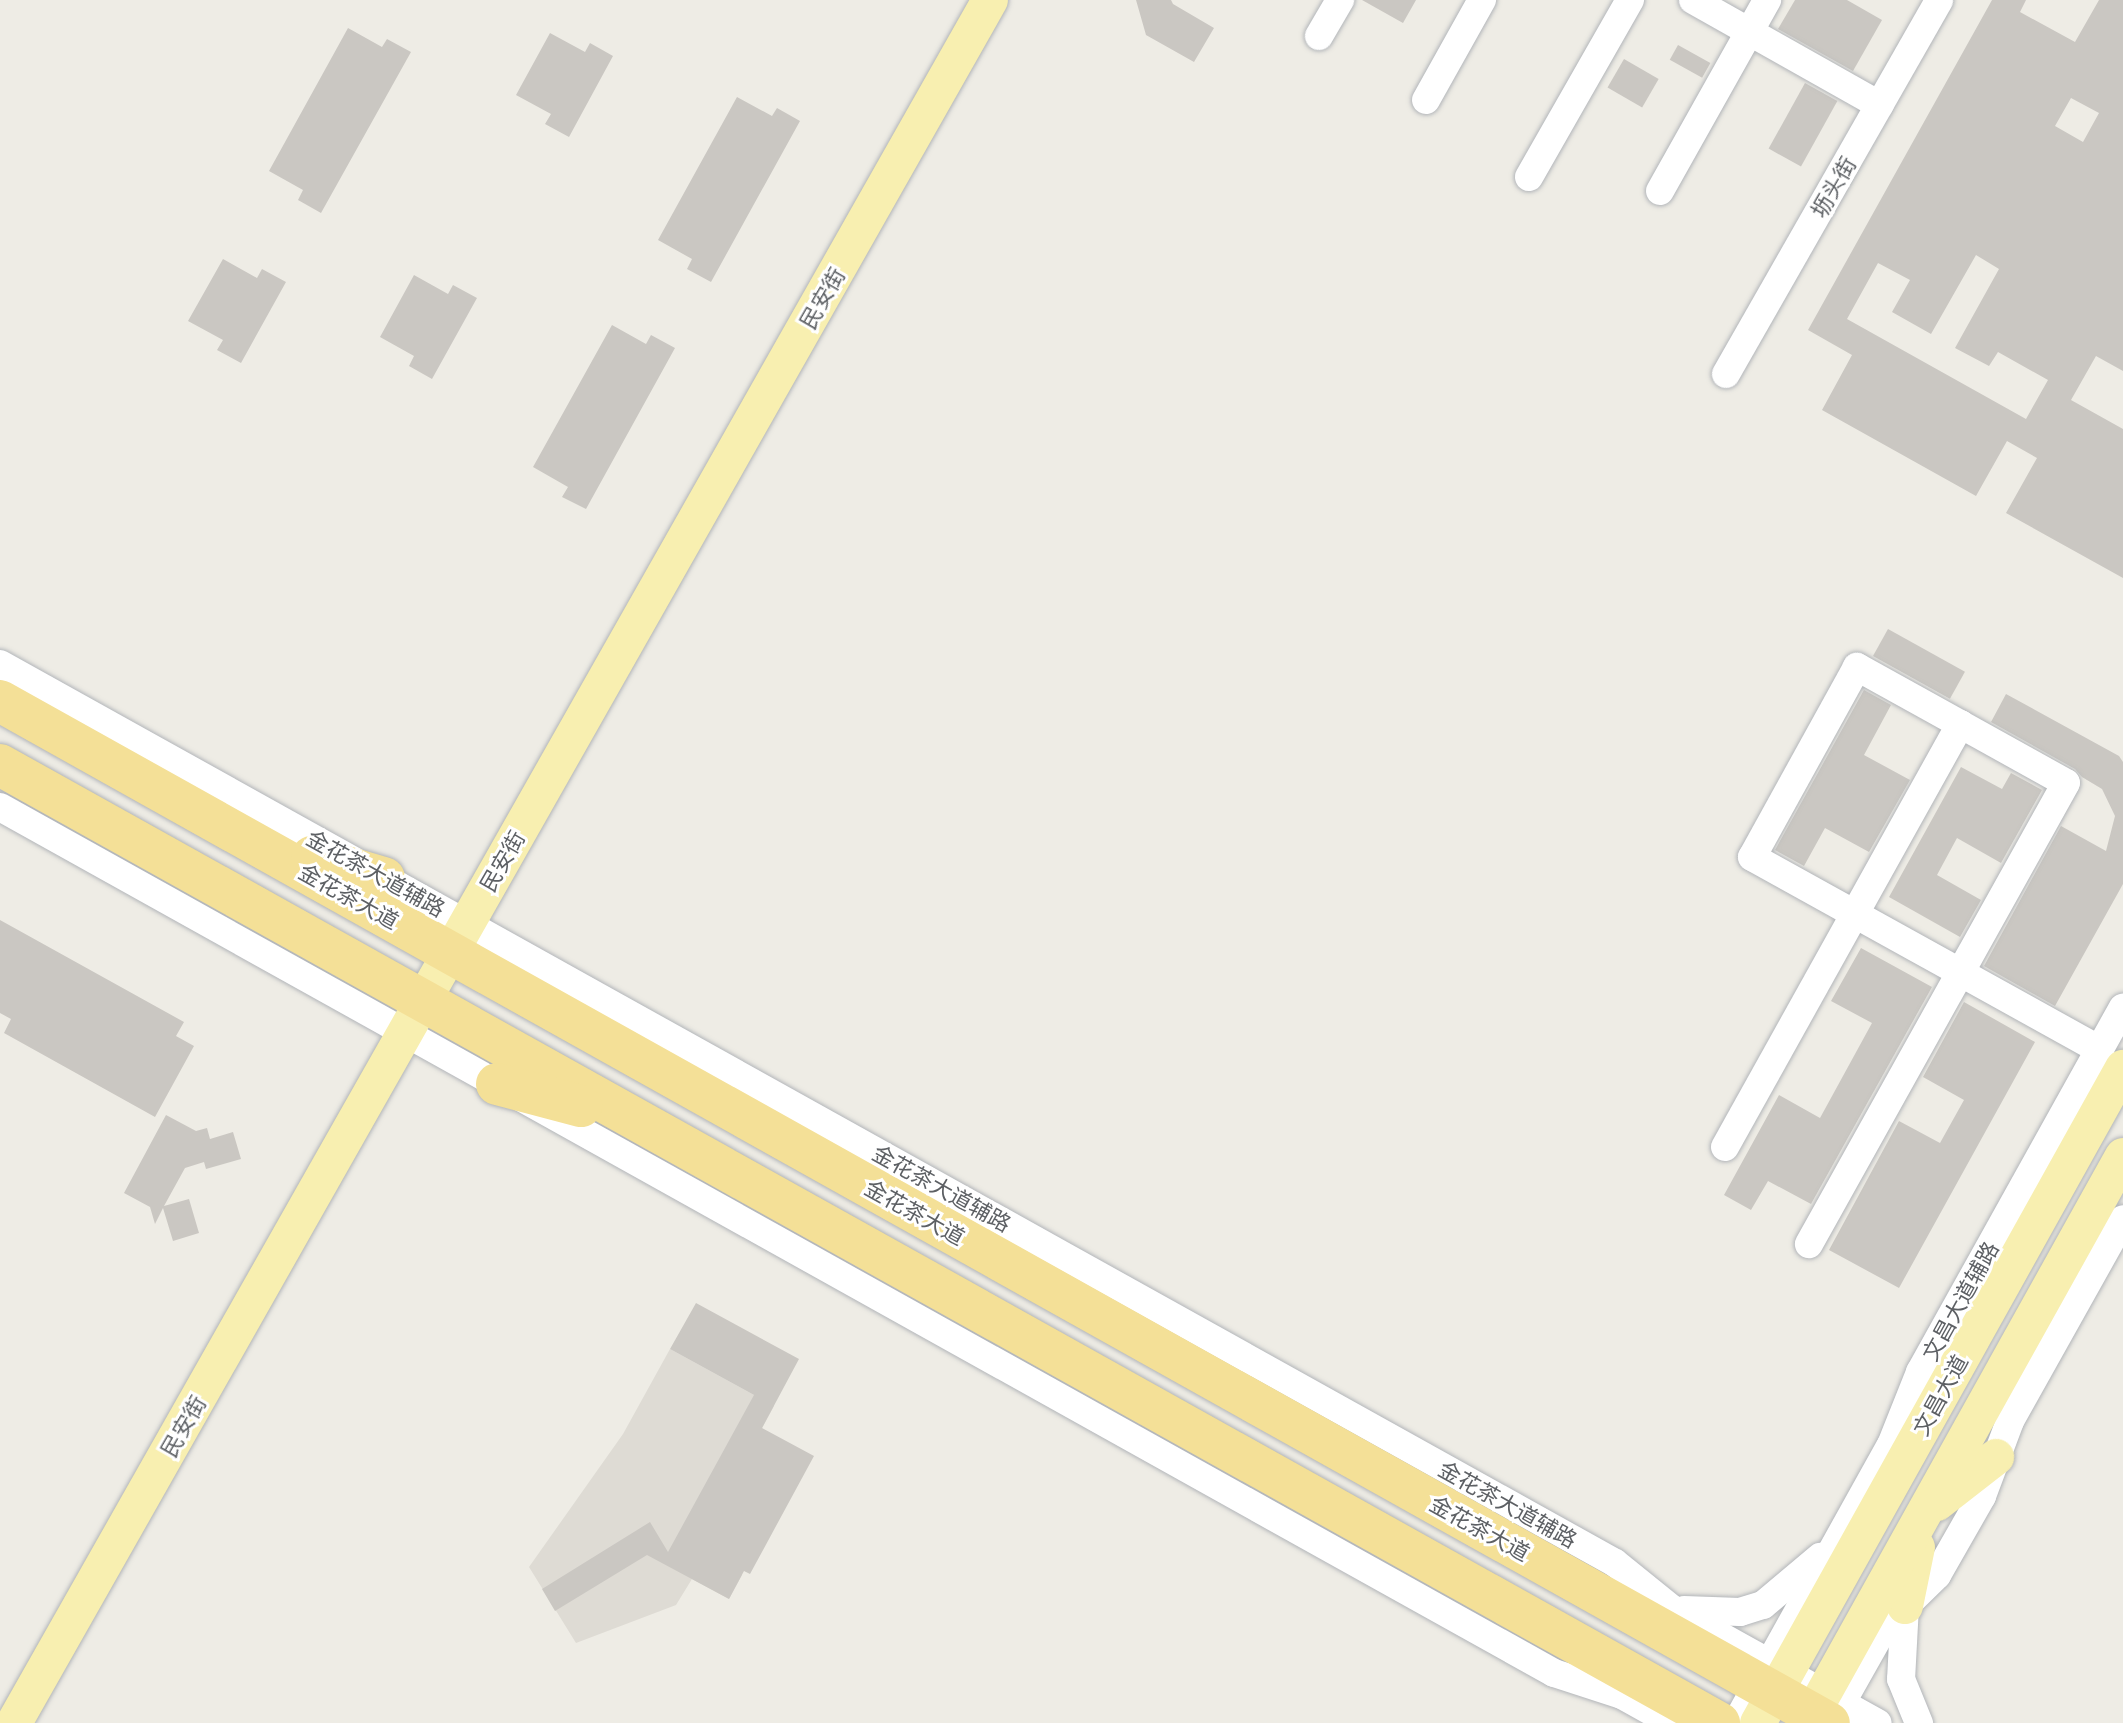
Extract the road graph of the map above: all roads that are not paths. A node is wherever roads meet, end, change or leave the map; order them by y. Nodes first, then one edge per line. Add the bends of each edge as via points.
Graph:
1 (990, 0) edge
2 (1340, 0) edge
3 (1482, 0) edge
4 (1630, 0) edge
5 (1693, 0) edge
6 (1767, 0) edge
7 (1939, 0) edge
8 (1749, 32) junction
9 (1319, 36) dead end
10 (1426, 100) dead end
11 (1879, 105) junction
12 (1529, 177) dead end
13 (1660, 191) dead end
14 (1726, 374) dead end
15 (0, 664) edge
16 (0, 701) edge
17 (1960, 724) junction
18 (0, 765) edge
19 (0, 807) edge
20 (247, 839) junction
21 (384, 878) junction
22 (1855, 914) junction
23 (458, 938) junction
24 (1960, 973) junction
25 (2123, 1008) edge
26 (414, 1017) junction
27 (2111, 1059) edge
28 (497, 1084) junction
29 (637, 1120) junction
30 (2068, 1137) junction
31 (1725, 1147) dead end
32 (2121, 1163) edge
33 (2123, 1219) edge
34 (1809, 1244) dead end
35 (1946, 1386) junction
36 (1891, 1445) junction
37 (1996, 1457) junction
38 (1924, 1513) junction
39 (1836, 1544) junction
40 (1609, 1600) junction
41 (1905, 1606) junction
42 (1672, 1609) junction
43 (1582, 1647) junction
44 (1769, 1687) edge
45 (1634, 1709) edge
46 (1824, 1713) edge
47 (14, 1723) edge
48 (1672, 1723) edge
49 (1719, 1723) edge
50 (1736, 1723) edge
51 (1878, 1723) edge
52 (1919, 1723) edge

1 - 23 main road, 民安街
2 - 9 street
3 - 10 street
4 - 12 street
5 - 8 street
6 - 8 street
7 - 11 street, 坜头街
8 - 11 street
8 - 13 street
11 - 14 street, 坜头街
15 - 21 street, 金花茶大道辅路
16 - 20 highway, 金花茶大道
17 - 22 street
17 - 22 street via 1857,667 1752,857
17 - 24 street via 2066,783
18 - 26 highway
19 - 26 street
20 - 21 highway
20 - 23 highway, 金花茶大道
21 - 23 street, 金花茶大道辅路
22 - 24 street
22 - 31 street
23 - 26 main road, 民安街
23 - 40 highway, 金花茶大道
23 - 42 street, 金花茶大道辅路 via 1615,1563
24 - 27 street
24 - 34 street
25 - 27 street
26 - 28 street
26 - 29 highway
26 - 47 main road, 民安街
27 - 30 main road, 文昌大道
28 - 29 highway
28 - 45 street via 1554,1673
29 - 43 highway
30 - 35 main road, 文昌大道
30 - 36 street, 文昌大道辅路 via 1920,1372
32 - 38 main road, 文昌大道
33 - 37 street via 2010,1421
35 - 36 main road
35 - 44 main road, 文昌大道
36 - 39 street, 文昌大道辅路
37 - 38 main road
37 - 41 street via 1982,1496 1937,1575
38 - 41 main road
38 - 46 main road, 文昌大道
39 - 42 street via 1763,1605 1740,1612
39 - 44 street, 文昌大道辅路
40 - 42 highway
40 - 44 highway, 金花茶大道
41 - 46 street
41 - 52 street via 1901,1679
42 - 44 street, 金花茶大道辅路
43 - 45 highway
43 - 49 highway
44 - 46 highway, 金花茶大道
44 - 50 street, 文昌大道辅路
45 - 48 street
46 - 51 street

